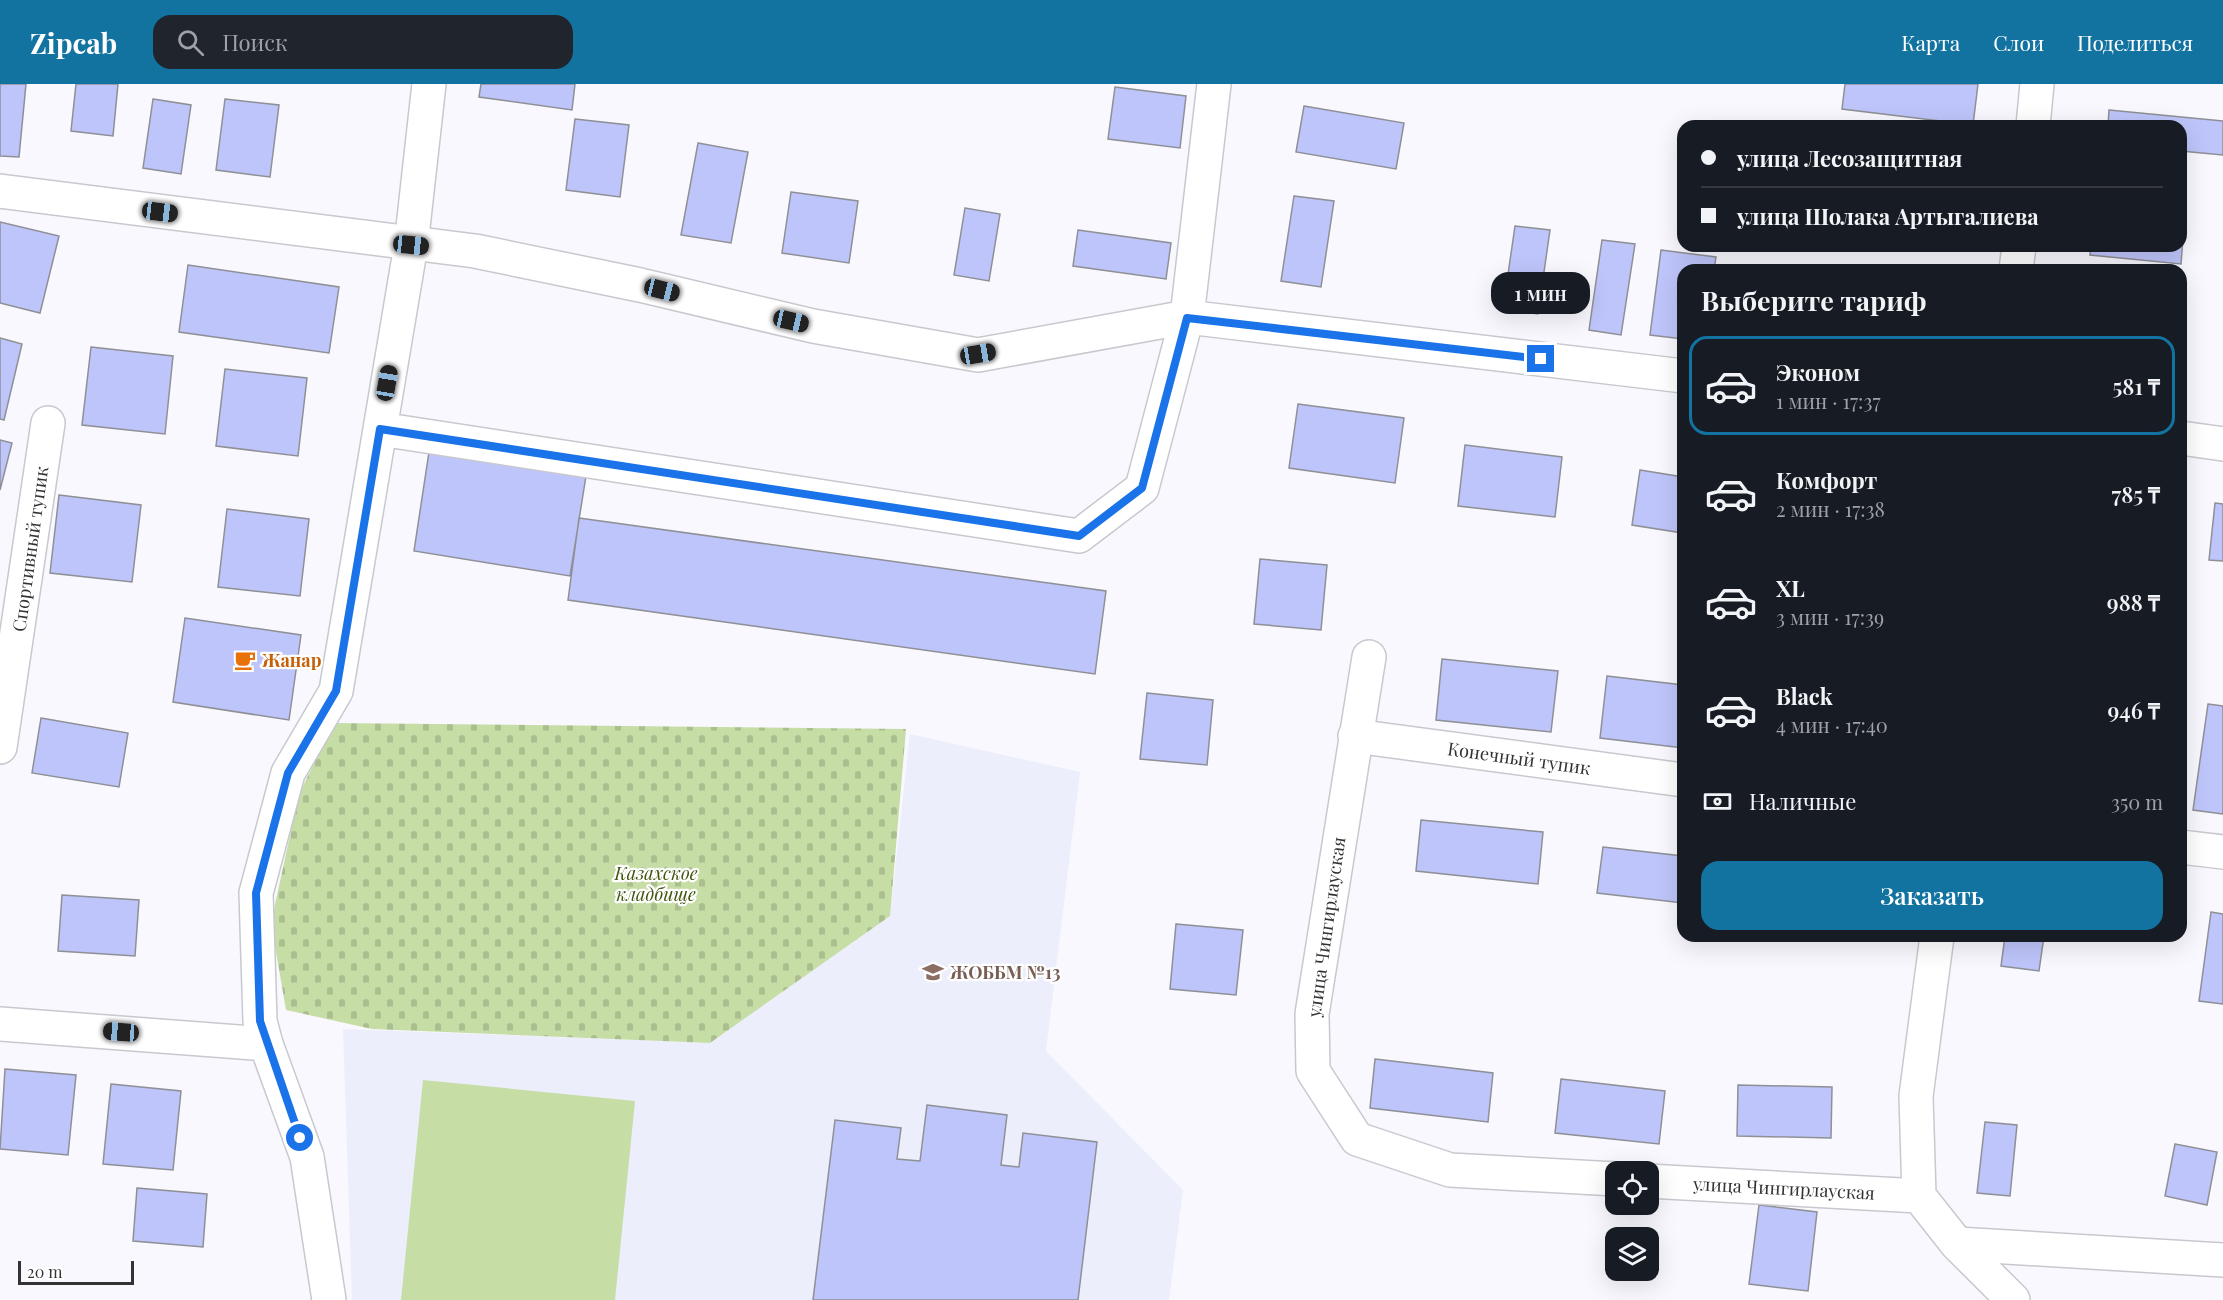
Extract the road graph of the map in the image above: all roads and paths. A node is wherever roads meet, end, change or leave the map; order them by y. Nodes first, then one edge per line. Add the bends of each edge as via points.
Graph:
1 (429, 84) edge
2 (1214, 84) edge
3 (2037, 84) edge
4 (2034, 120) edge
5 (0, 191) edge
6 (411, 245) junction
7 (1187, 318) junction
8 (1677, 375) edge
9 (48, 423) dead end
10 (380, 429) junction
11 (2187, 439) edge
12 (2223, 444) edge
13 (1369, 657) dead end
14 (1355, 736) junction
15 (0, 747) edge
16 (1677, 779) edge
17 (2187, 848) edge
18 (2223, 852) edge
19 (1936, 942) edge
20 (0, 1023) edge
21 (266, 1044) junction
22 (1605, 1178) edge
23 (1659, 1182) edge
24 (1918, 1196) junction
25 (1957, 1244) junction
26 (2223, 1260) edge
27 (329, 1300) edge
28 (2013, 1300) edge

1 - 6 street
2 - 7 street
3 - 4 street
5 - 6 street
6 - 7 street via 475,251 813,326 978,354
6 - 10 street
7 - 8 street
7 - 10 street via 1142,488 1079,536
9 - 15 street, Спортивный тупик
10 - 21 street via 336,691 288,773 256,893 260,1021
11 - 12 street
13 - 14 street, улица Чингирлауская
14 - 16 street, Конечный тупик
14 - 22 street, улица Чингирлауская via 1312,1014 1313,1071 1357,1139 1450,1170
17 - 18 street
19 - 24 street via 1916,1096
20 - 21 street
21 - 27 street via 307,1157
23 - 24 street, улица Чингирлауская
24 - 25 street
25 - 26 street
25 - 28 street

